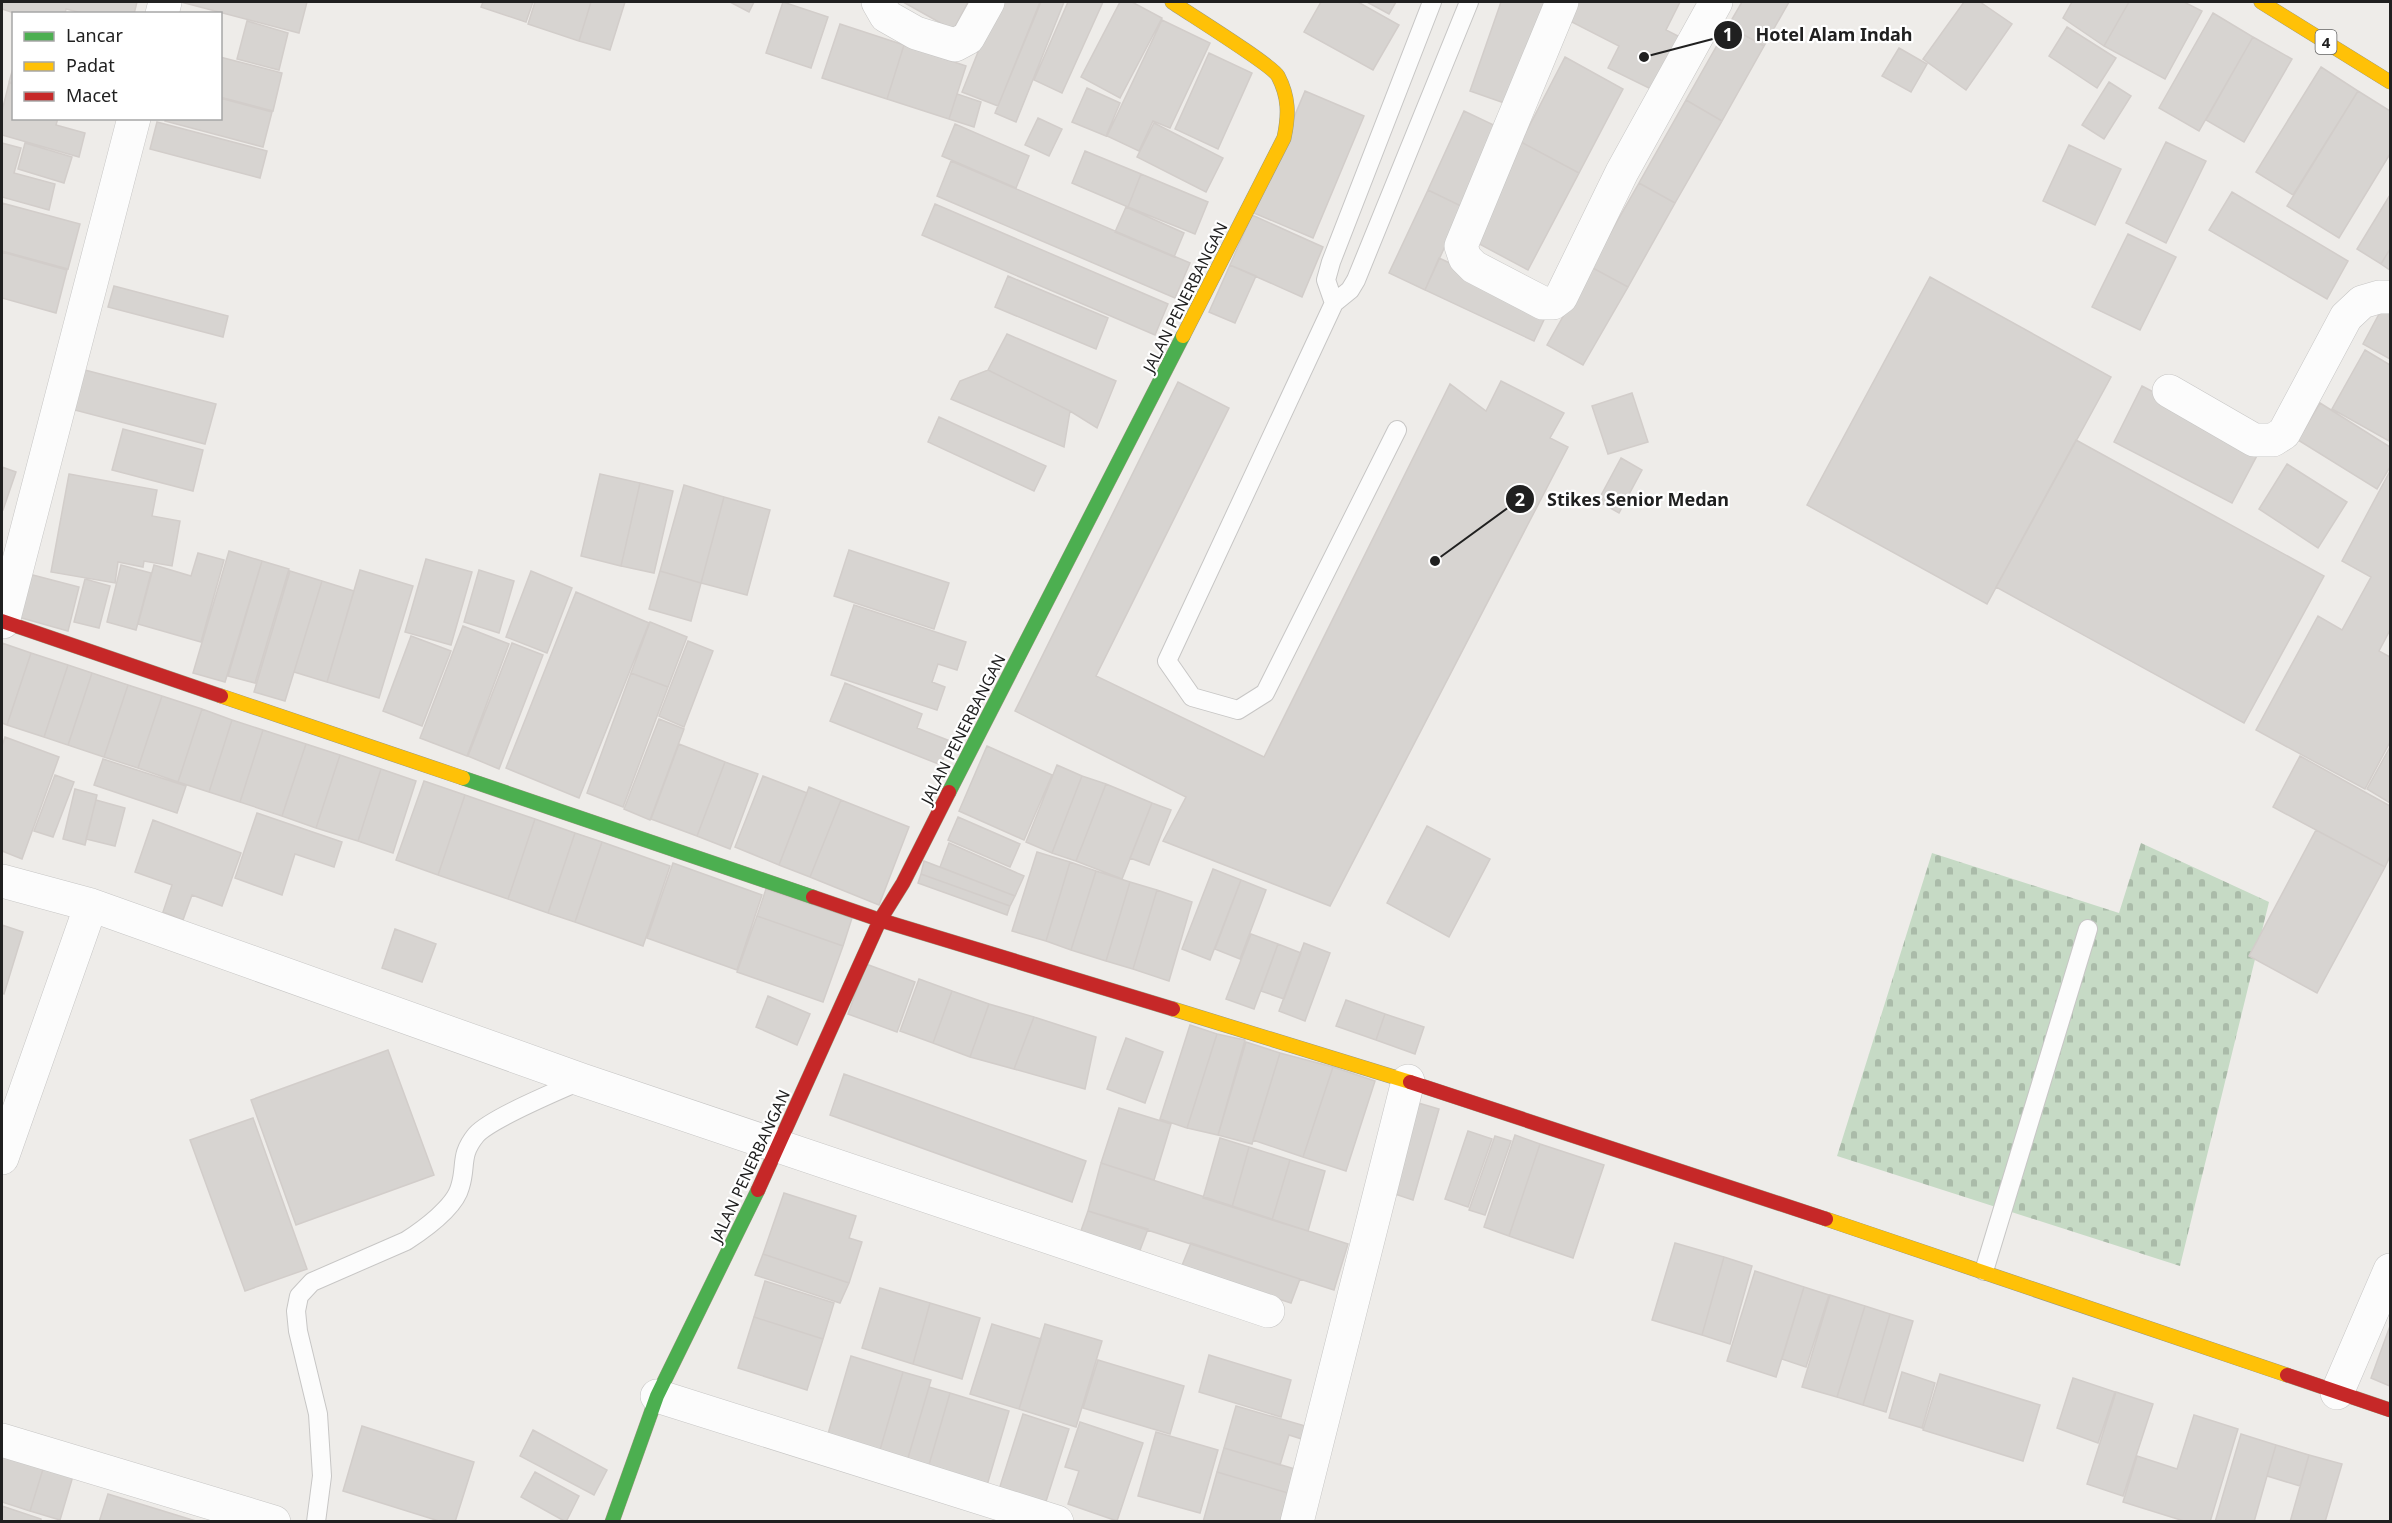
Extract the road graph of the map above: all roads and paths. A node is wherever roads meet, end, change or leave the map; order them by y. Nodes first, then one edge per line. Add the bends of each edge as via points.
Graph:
1 (878, 2) edge
2 (988, 2) edge
3 (1172, 2) edge
4 (1432, 2) edge
5 (1469, 2) edge
6 (1562, 2) edge
7 (1716, 2) edge
8 (2261, 2) edge
9 (2391, 82) edge
10 (133, 120) edge
11 (2391, 297) edge
12 (1334, 303) junction
13 (2169, 391) dead end
14 (1397, 430) dead end
15 (2, 621) edge
16 (2, 881) edge
17 (91, 905) junction
18 (880, 920) junction
19 (2088, 929) dead end
20 (582, 1080) junction
21 (1408, 1081) junction
22 (779, 1148) junction
23 (2, 1158) edge
24 (2391, 1270) edge
25 (1984, 1272) junction
26 (1268, 1311) dead end
27 (2337, 1393) junction
28 (657, 1396) junction
29 (2391, 1410) edge
30 (2, 1440) edge
31 (274, 1521) edge
32 (316, 1521) edge
33 (612, 1521) edge
34 (1057, 1521) edge
35 (1297, 1521) edge

1 - 2 street via 886,16 896,22 916,33 956,45 968,38
3 - 18 main road, JALAN PENERBANGAN via 1277,74 1288,100 1284,138 909,872
4 - 12 lane via 1331,262 1326,280
5 - 12 lane via 1356,280
6 - 7 street via 1461,246 1474,267 1543,303 1553,303 1561,297 1622,172
8 - 9 main road, 4
10 - 15 street
11 - 13 street via 2362,302 2346,317 2284,433 2273,440 2254,440
12 - 14 lane via 1167,661 1192,697 1238,710 1265,693
15 - 18 main road
16 - 17 street
17 - 20 street
17 - 23 street
18 - 21 main road
18 - 22 main road, JALAN PENERBANGAN
19 - 25 lane
20 - 22 street
20 - 32 lane via 477,1134 464,1154 460,1188 448,1206 417,1233 312,1282 299,1296 298,1331 318,1413 322,1476
21 - 25 main road
21 - 35 street
22 - 26 street
22 - 28 main road, JALAN PENERBANGAN
24 - 27 street
25 - 27 main road
27 - 29 main road
28 - 33 main road, JALAN PENERBANGAN
28 - 34 street
30 - 31 street

